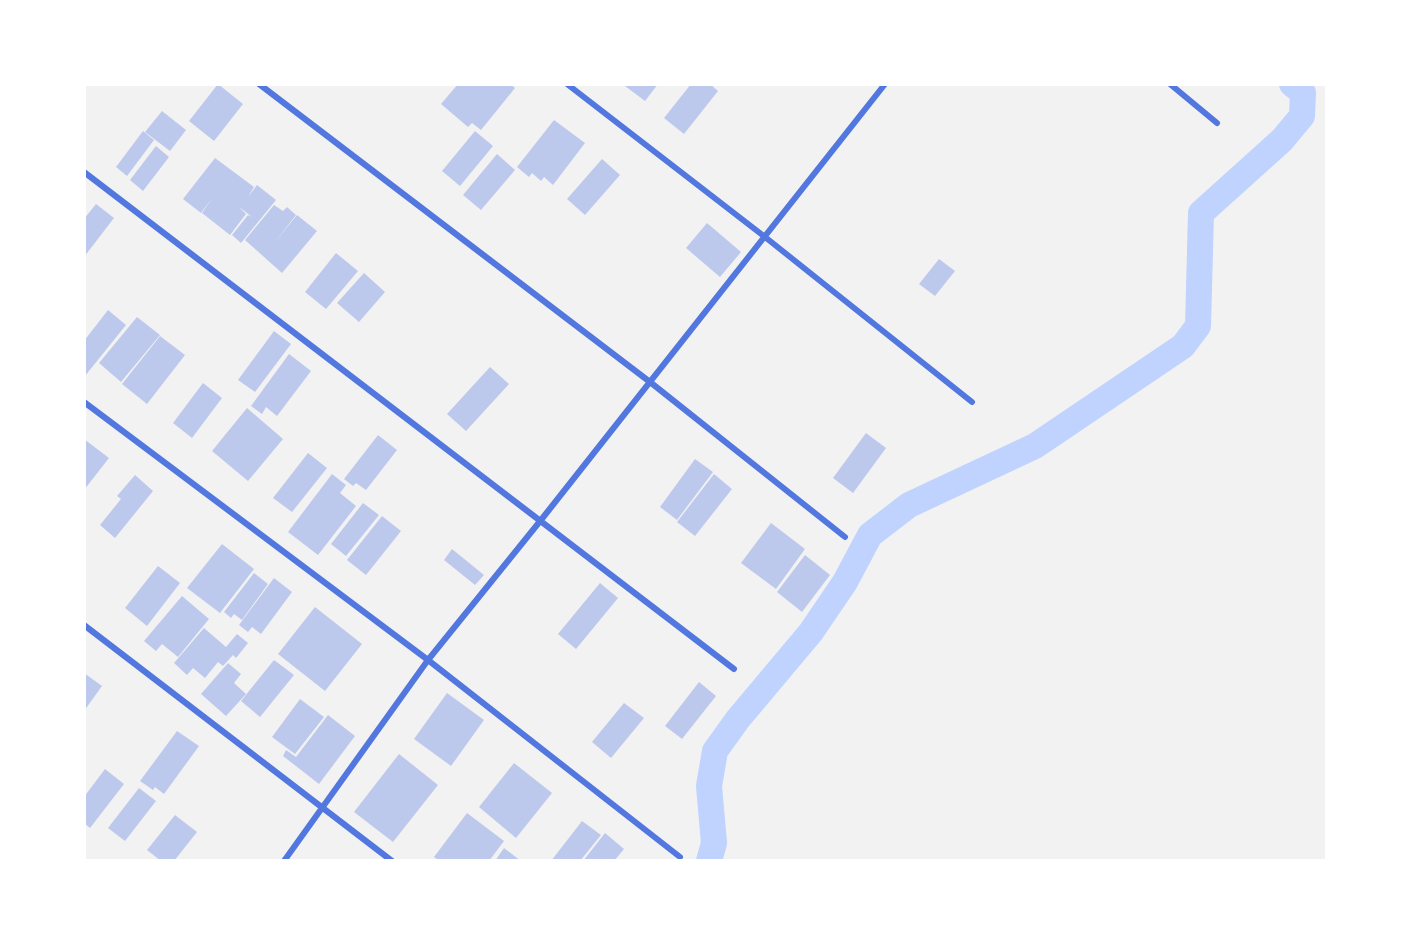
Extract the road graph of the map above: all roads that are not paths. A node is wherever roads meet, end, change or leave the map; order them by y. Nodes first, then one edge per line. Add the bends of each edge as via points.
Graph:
1 (259, 84) edge
2 (567, 84) edge
3 (885, 84) edge
4 (1170, 84) edge
5 (1218, 123) dead end
6 (84, 172) edge
7 (765, 237) junction
8 (650, 382) junction
9 (84, 402) edge
10 (972, 402) dead end
11 (541, 520) junction
12 (845, 537) dead end
13 (84, 625) edge
14 (428, 660) junction
15 (734, 669) dead end
16 (322, 808) junction
17 (680, 857) dead end
18 (284, 861) edge
19 (392, 861) edge

1 - 8 street
2 - 7 street
3 - 7 street
4 - 5 street
6 - 11 street
7 - 8 street
7 - 10 street
8 - 11 street
8 - 12 street
9 - 14 street
11 - 14 street
11 - 15 street
13 - 16 street
14 - 16 street
14 - 17 street
16 - 18 street
16 - 19 street

